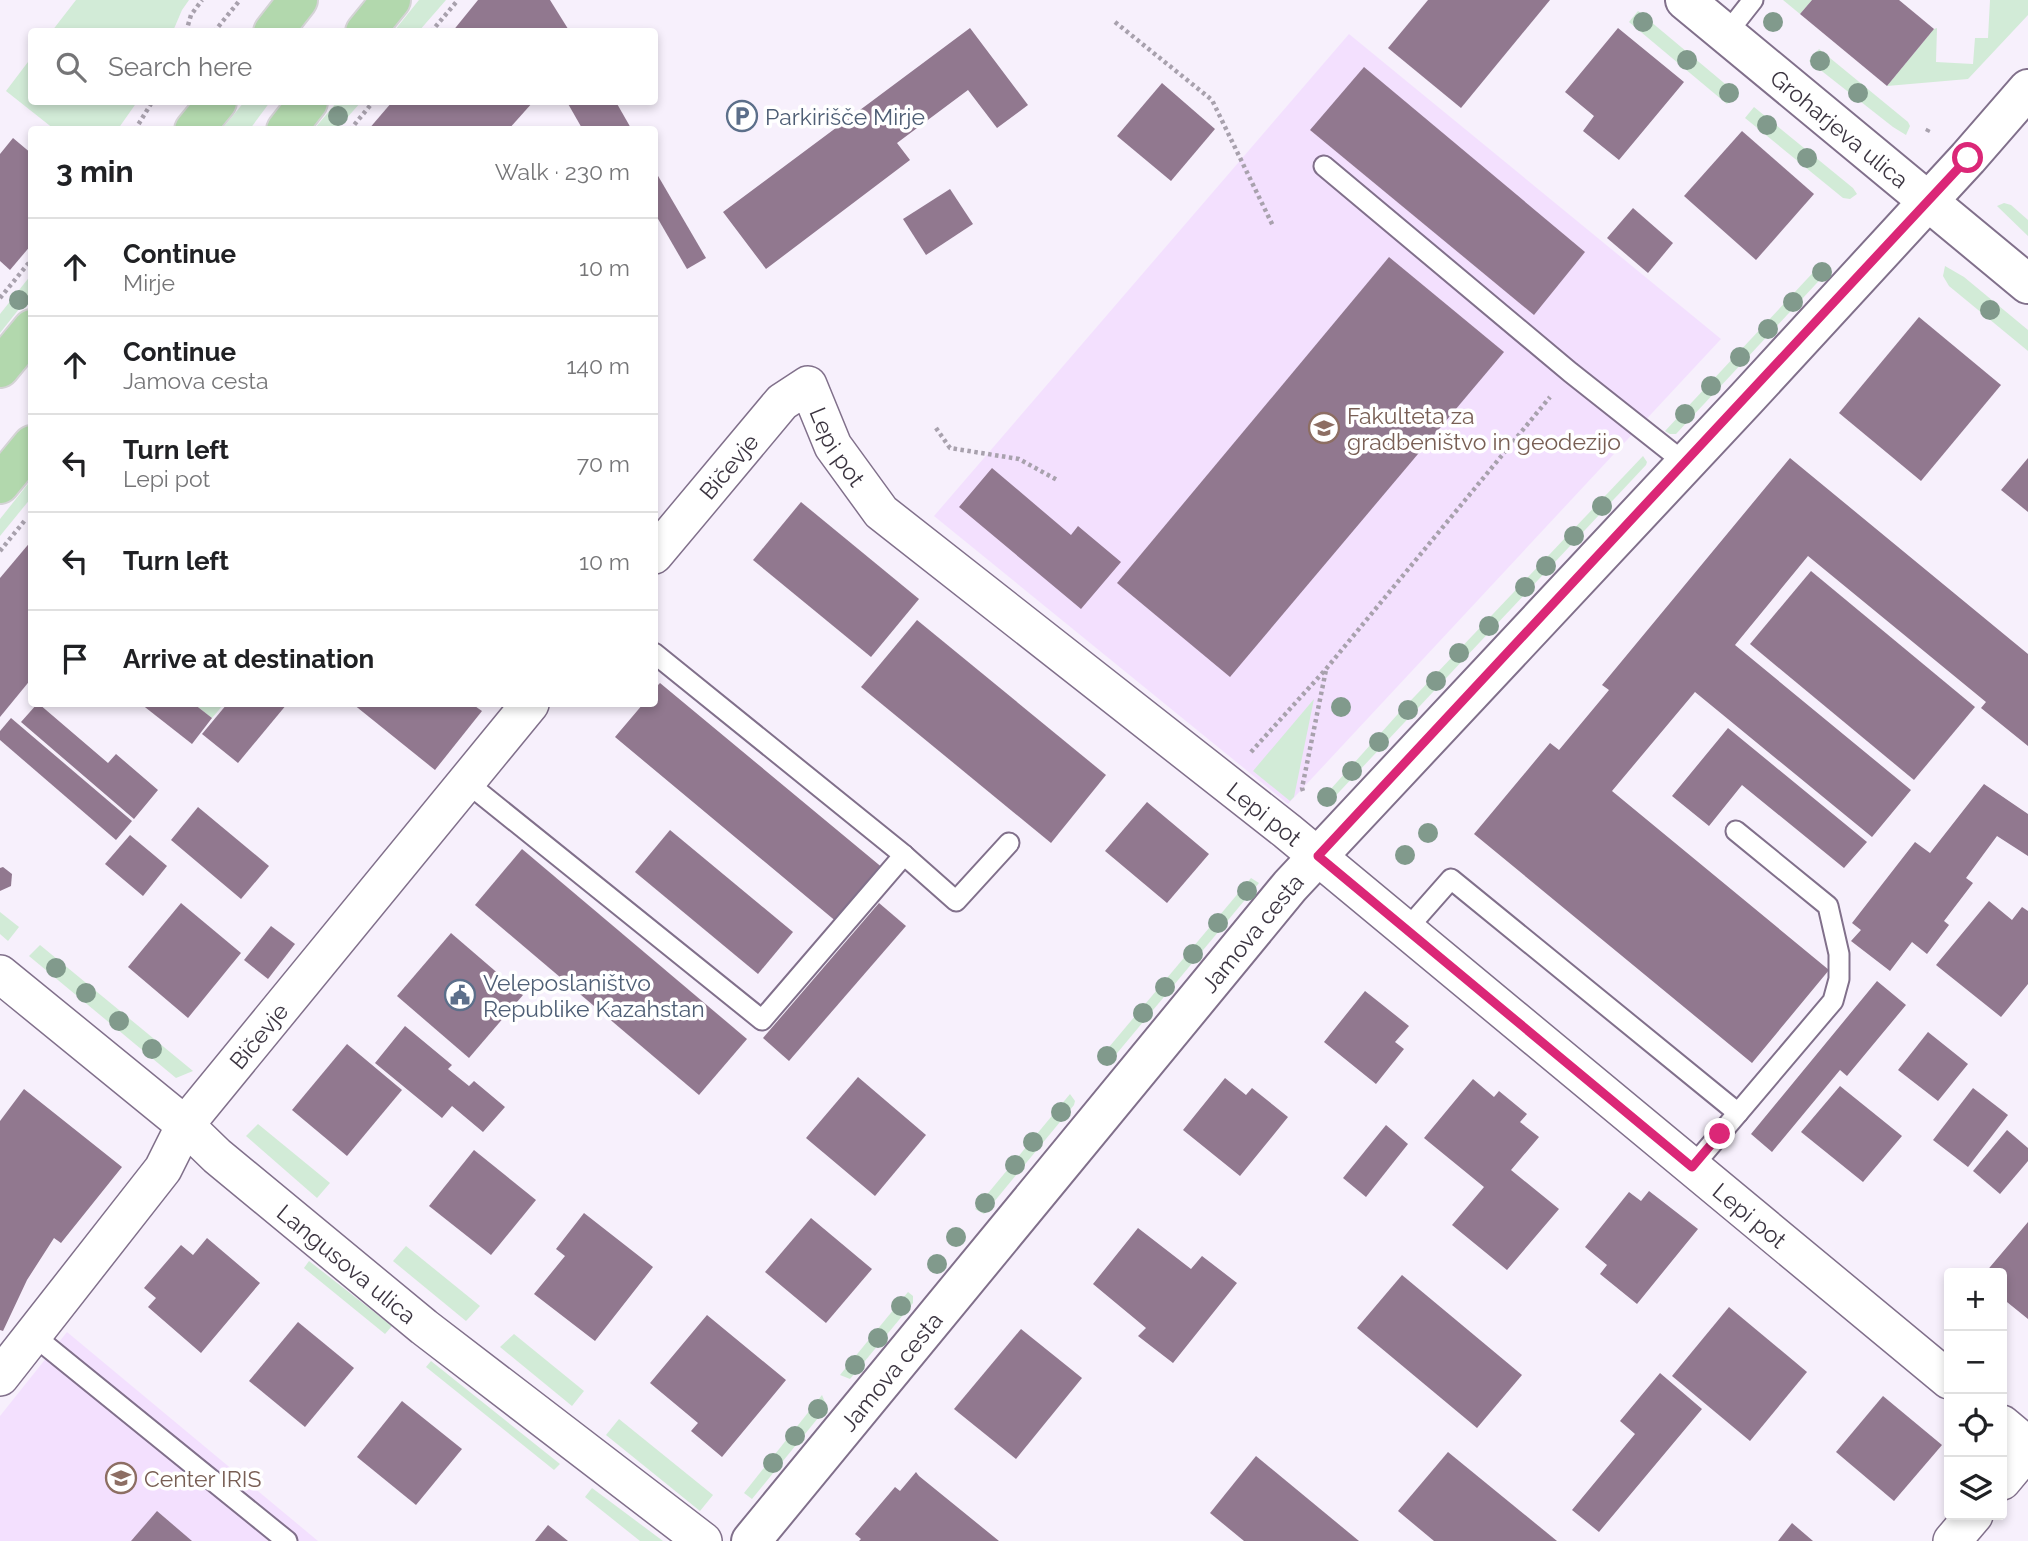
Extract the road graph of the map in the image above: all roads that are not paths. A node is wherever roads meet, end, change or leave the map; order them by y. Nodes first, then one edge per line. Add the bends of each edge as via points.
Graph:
1 (298, 0) edge
2 (391, 0) edge
3 (1685, 0) edge
4 (1753, 0) edge
5 (276, 28) edge
6 (368, 28) edge
7 (1727, 33) junction
8 (2028, 89) edge
9 (215, 105) edge
10 (307, 105) edge
11 (197, 126) edge
12 (289, 126) edge
13 (1324, 166) dead end
14 (1928, 201) junction
15 (2028, 284) edge
16 (28, 334) edge
17 (0, 369) edge
18 (808, 385) joint
19 (28, 450) edge
20 (1685, 463) junction
21 (0, 484) edge
22 (658, 550) edge
23 (658, 656) edge
24 (527, 707) edge
25 (465, 781) junction
26 (1736, 831) dead end
27 (1009, 843) dead end
28 (904, 855) junction
29 (1318, 856) junction
30 (1406, 930) junction
31 (0, 974) edge
32 (1738, 1113) junction
33 (184, 1125) junction
34 (1692, 1167) junction
35 (33, 1335) junction
36 (1944, 1376) edge
37 (0, 1377) edge
38 (2007, 1429) edge
39 (2028, 1448) edge
40 (2007, 1475) edge
41 (1970, 1520) edge
42 (287, 1541) edge
43 (703, 1541) edge
44 (751, 1541) edge
45 (1952, 1541) edge

1 - 5 main road
2 - 6 main road
3 - 7 street, Groharjeva ulica
4 - 7 lane
7 - 14 street, Groharjeva ulica
8 - 14 street, Jamova cesta
9 - 11 main road
10 - 12 main road
13 - 20 lane
14 - 15 street, Groharjeva ulica
14 - 20 street, Jamova cesta
16 - 17 main road
18 - 22 street, Bičevje via 782,402
18 - 29 street, Lepi pot via 833,446 881,512
19 - 21 main road
20 - 29 street, Jamova cesta
23 - 28 lane
24 - 25 street, Bičevje
25 - 28 lane via 762,1020
25 - 33 street, Bičevje
26 - 32 lane via 1828,906 1839,954 1833,1001
27 - 28 lane via 956,901
29 - 30 street, Lepi pot
29 - 44 street, Jamova cesta
30 - 32 lane via 1451,879
30 - 34 street, Lepi pot
31 - 33 street, Langusova ulica
32 - 34 lane
33 - 35 street, Bičevje via 163,1169
33 - 43 street, Langusova ulica via 424,1327
34 - 36 street, Lepi pot
35 - 37 street, Bičevje
35 - 42 lane
38 - 39 street
39 - 40 street
41 - 45 street

